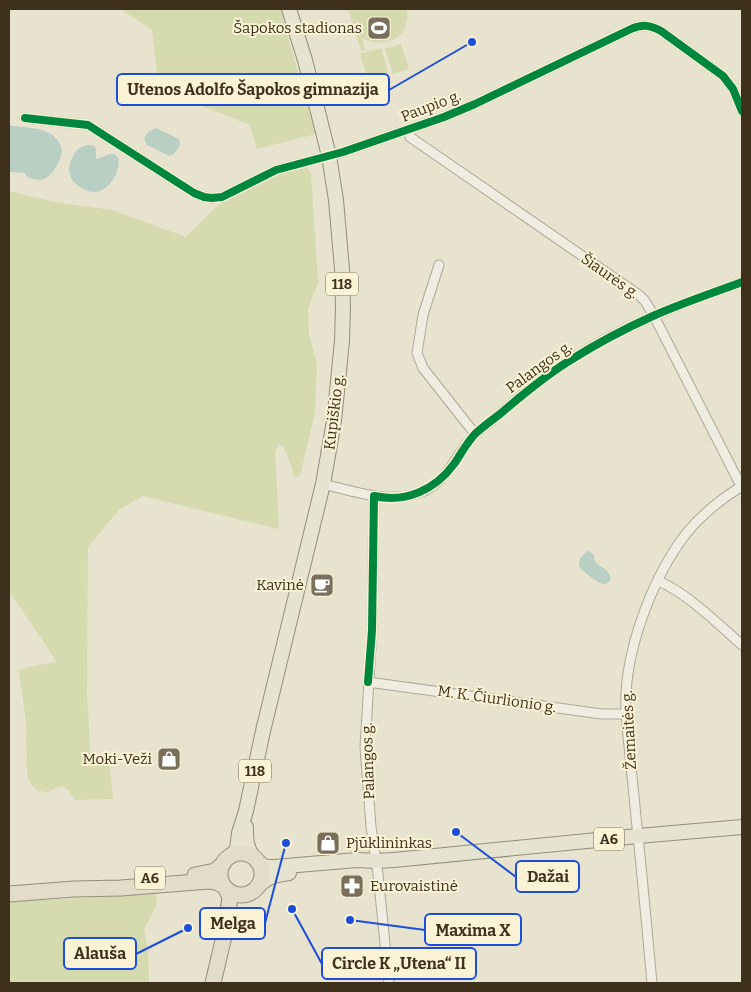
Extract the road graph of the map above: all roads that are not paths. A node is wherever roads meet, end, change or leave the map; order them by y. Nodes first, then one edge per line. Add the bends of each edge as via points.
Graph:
1 (289, 9) edge
2 (742, 111) edge
3 (25, 118) dead end
4 (408, 130) junction
5 (329, 156) junction
6 (439, 266) dead end
7 (742, 282) edge
8 (654, 316) junction
9 (475, 434) junction
10 (324, 484) junction
11 (742, 486) edge
12 (374, 496) junction
13 (658, 580) junction
14 (742, 645) edge
15 (368, 682) junction
16 (626, 714) junction
17 (246, 812) junction
18 (742, 827) edge
19 (638, 836) junction
20 (256, 859) junction
21 (227, 860) junction
22 (376, 861) junction
23 (260, 884) junction
24 (225, 887) junction
25 (74, 889) junction
26 (9, 894) edge
27 (246, 895) junction
28 (225, 932) junction
29 (213, 983) edge
30 (389, 983) edge
31 (652, 983) edge

1 - 5 main road, Kupiškio g. / 118
2 - 4 street, Paupio g. via 734,89 723,76 661,31 643,25 475,104
3 - 5 street, Paupio g. via 88,125 194,194 204,197 222,198 276,170
4 - 5 street, Paupio g.
4 - 8 street, Šiaurės g. via 410,137 639,295
5 - 10 main road, Kupiškio g. / 118 via 340,234 343,307 339,375
6 - 9 street via 422,316 417,352 423,368
7 - 8 street, Palangos g.
8 - 9 street, Palangos g. via 568,362
8 - 11 street, Šiaurės g.
9 - 12 street, Palangos g. via 453,465 430,487 399,497
10 - 12 street, Palangos g.
10 - 17 main road, Kupiškio g. / 118
11 - 13 street, Žemaitės g. via 692,527
12 - 15 street, Palangos g.
13 - 14 street via 698,607
13 - 16 street, Žemaitės g. via 634,644 627,680
15 - 16 street, M. K. Čiurlionio g. via 602,714
15 - 22 street, Palangos g. via 365,747
16 - 19 street, Žemaitės g.
17 - 20 main road, Kupiškio g. / 118 via 246,841
17 - 21 main road, Kupiškio g. / 118 via 237,849
18 - 19 main road, A6
19 - 22 main road, A6
19 - 31 street, Žemaitės g.
20 - 21 highway via 242,853
20 - 22 main road, A6 via 266,867
20 - 23 highway via 262,873
21 - 24 highway via 220,875
21 - 25 highway, A6 via 215,871 200,874 120,880
22 - 23 main road, A6 via 358,868 275,875
22 - 30 street, Palangos g.
23 - 27 highway
24 - 25 highway, A6 via 209,881
24 - 27 highway via 235,894
24 - 28 highway via 230,898
25 - 26 highway, A6
27 - 28 highway via 239,900
28 - 29 highway

